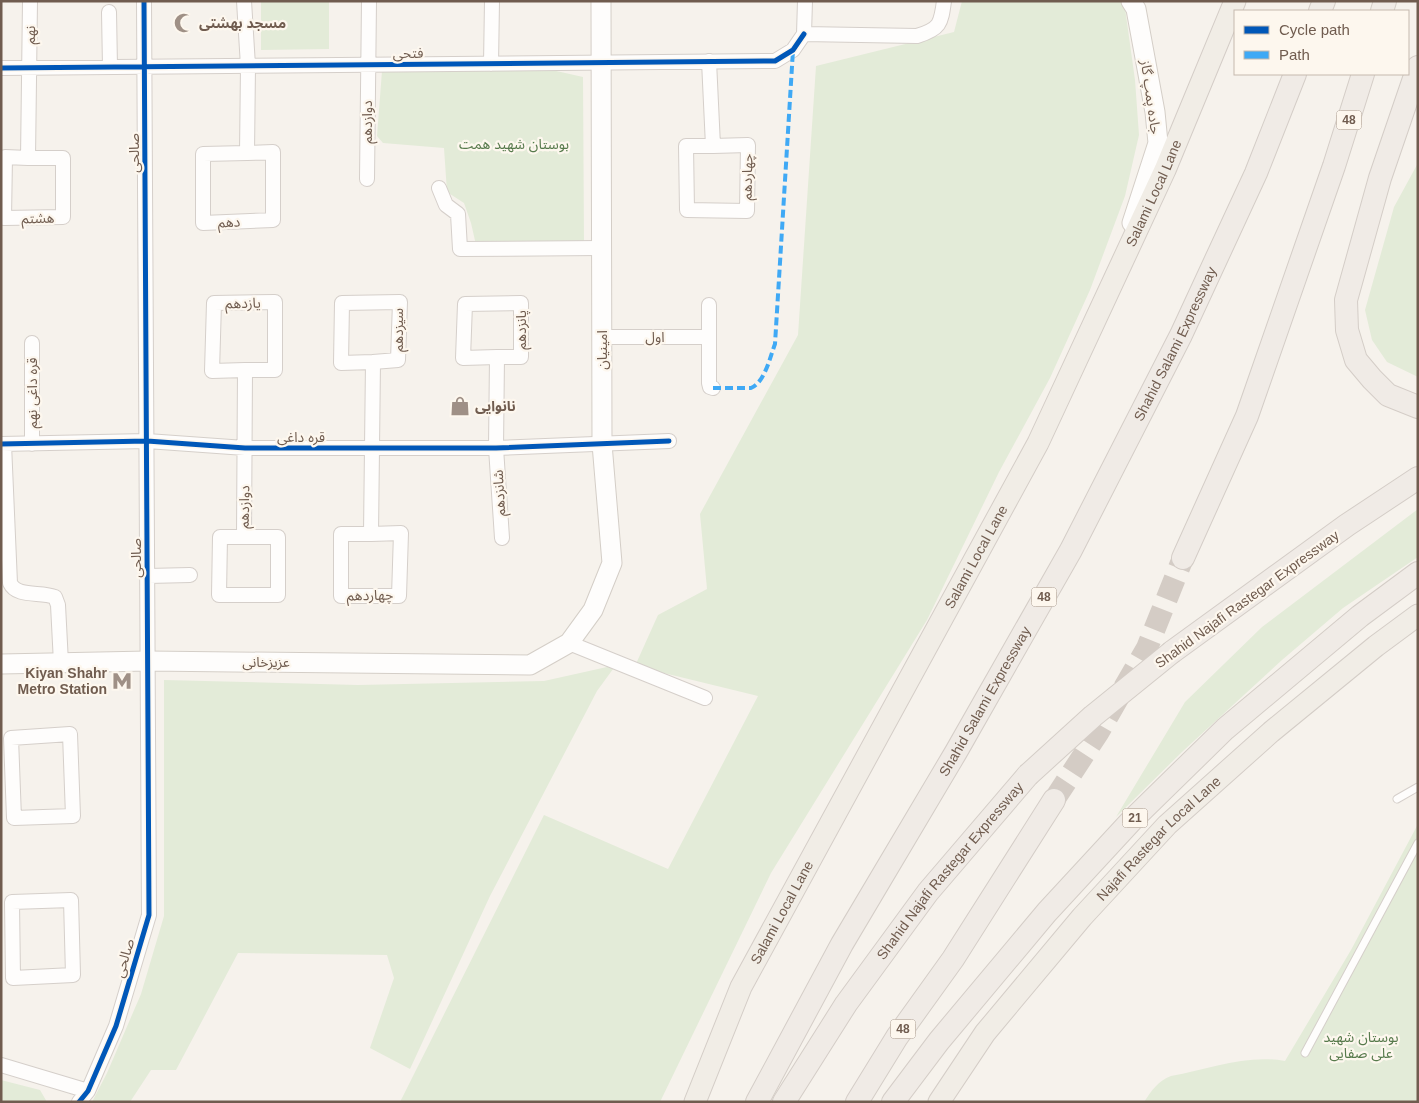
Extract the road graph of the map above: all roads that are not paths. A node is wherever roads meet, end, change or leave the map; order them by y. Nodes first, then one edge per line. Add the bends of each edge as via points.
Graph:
1 (30, 1) edge
2 (144, 1) edge
3 (244, 1) edge
4 (368, 1) edge
5 (492, 1) edge
6 (601, 1) edge
7 (805, 1) edge
8 (944, 1) edge
9 (1131, 1) edge
10 (1235, 1) edge
11 (109, 12) dead end
12 (804, 34) junction
13 (708, 61) junction
14 (601, 62) junction
15 (491, 64) junction
16 (367, 65) junction
17 (248, 66) junction
18 (145, 67) junction
19 (1418, 67) edge
20 (1, 68) edge
21 (30, 68) junction
22 (110, 68) junction
23 (1295, 75) edge
24 (1363, 75) edge
25 (713, 146) junction
26 (247, 153) junction
27 (28, 158) junction
28 (367, 179) dead end
29 (439, 188) dead end
30 (601, 248) junction
31 (1114, 279) junction
32 (708, 305) dead end
33 (602, 337) junction
34 (709, 337) junction
35 (32, 343) dead end
36 (497, 356) junction
37 (373, 362) junction
38 (245, 370) junction
39 (712, 388) dead end
40 (1418, 407) edge
41 (147, 441) junction
42 (669, 441) dead end
43 (2, 444) edge
44 (32, 444) junction
45 (602, 444) junction
46 (245, 448) junction
47 (372, 448) junction
48 (496, 448) junction
49 (1418, 478) edge
50 (371, 534) junction
51 (244, 537) junction
52 (502, 538) dead end
53 (1184, 558) tunnel mouth
54 (1418, 574) edge
55 (190, 575) dead end
56 (148, 576) junction
57 (1418, 615) edge
58 (569, 642) junction
59 (148, 662) junction
60 (61, 663) junction
61 (1, 664) edge
62 (530, 664) joint
63 (705, 698) dead end
64 (7, 775) edge
65 (1418, 787) edge
66 (1397, 798) dead end
67 (1054, 800) tunnel mouth
68 (1418, 843) edge
69 (7, 939) edge
70 (1305, 1053) dead end
71 (1, 1065) edge
72 (698, 1096) edge
73 (84, 1097) edge
74 (757, 1102) edge
75 (784, 1102) edge
76 (857, 1102) edge
77 (893, 1102) edge
78 (938, 1102) edge

1 - 21 street, نهم
2 - 18 street, صالحی
3 - 17 street
4 - 16 street
5 - 15 street
6 - 14 main road, امینیان
7 - 12 street
8 - 12 street via 942,20 934,29 917,36
9 - 31 main road, جاده پمپ گاز via 1136,9 1156,112 1158,143
10 - 31 main road, Salami Local Lane via 1165,170
11 - 22 street
12 - 13 street, فتحی via 793,50 776,61
13 - 14 street, فتحی
13 - 25 street
14 - 15 street, فتحی
14 - 30 main road, امینیان
15 - 16 street, فتحی
16 - 17 street, فتحی
16 - 28 street, دوازدهم
17 - 18 street, فتحی
17 - 26 street
18 - 22 street, فتحی
18 - 41 street, صالحی
19 - 40 highway via 1380,178 1346,300 1347,330 1356,360 1388,394
20 - 21 street, فتحی
21 - 22 street, فتحی
21 - 27 street
23 - 74 highway, Shahid Salami Expressway / 48 via 1256,173 1181,335 1071,550 842,944
24 - 53 highway, 48 via 1247,416
25 - 25 street, چهاردهم via 686,146 687,210 747,212 748,145
26 - 26 street, دهم via 203,154 203,223 273,220 274,152
27 - 27 street, هشتم via 5,157 4,218 63,217 62,158
29 - 30 street via 446,205 458,214 460,249
30 - 33 main road, امینیان
31 - 72 main road, Salami Local Lane via 1038,443 741,987
32 - 34 street
33 - 34 street, اول
33 - 45 main road, امینیان
34 - 39 street via 709,383
35 - 44 street, قره داغی نهم
36 - 36 street, پانزدهم via 463,358 465,304 521,303 521,357
36 - 48 street, پانزدهم
37 - 37 street, سیزدهم via 340,362 342,303 400,302 398,360
37 - 47 street, سیزدهم
38 - 38 street, یازدهم via 212,371 214,303 275,302 275,370
38 - 46 street
41 - 44 street, قره داغی
41 - 46 street, قره داغی
41 - 56 street, صالحی
42 - 45 street, قره داغی
43 - 44 street, قره داغی
43 - 60 street via 10,583 19,592 55,597
45 - 48 street, قره داغی
45 - 58 main road, امینیان via 612,563 594,610
46 - 47 street, قره داغی
46 - 51 street, دوازدهم
47 - 48 street, قره داغی
47 - 50 street
48 - 52 street, شانزدهم
49 - 75 highway, Shahid Najafi Rastegar Expressway, bridge via 1172,652 1093,716 1028,775 928,892 846,1004
50 - 50 street, چهاردهم via 401,533 398,596 340,596 341,534
51 - 51 street, دوازدهم via 278,537 278,595 219,595 220,538
54 - 77 highway, 21 via 1360,616 1225,729 1132,820 1046,912
55 - 56 street
56 - 59 street, صالحی
57 - 78 main road, Najafi Rastegar Local Lane via 1271,732 1167,825 1082,917 985,1033
58 - 62 main road, امینیان
58 - 63 street
59 - 60 main road, عزیزخانی
59 - 62 main road, عزیزخانی
59 - 73 street, صالحی via 149,915 116,1026
60 - 61 main road, عزیزخانی
64 - 64 street via 11,738 70,734 73,816 14,818
65 - 66 lane
67 - 76 highway, 48
68 - 70 lane
69 - 69 street via 13,978 73,975 71,900 12,902
71 - 73 street

